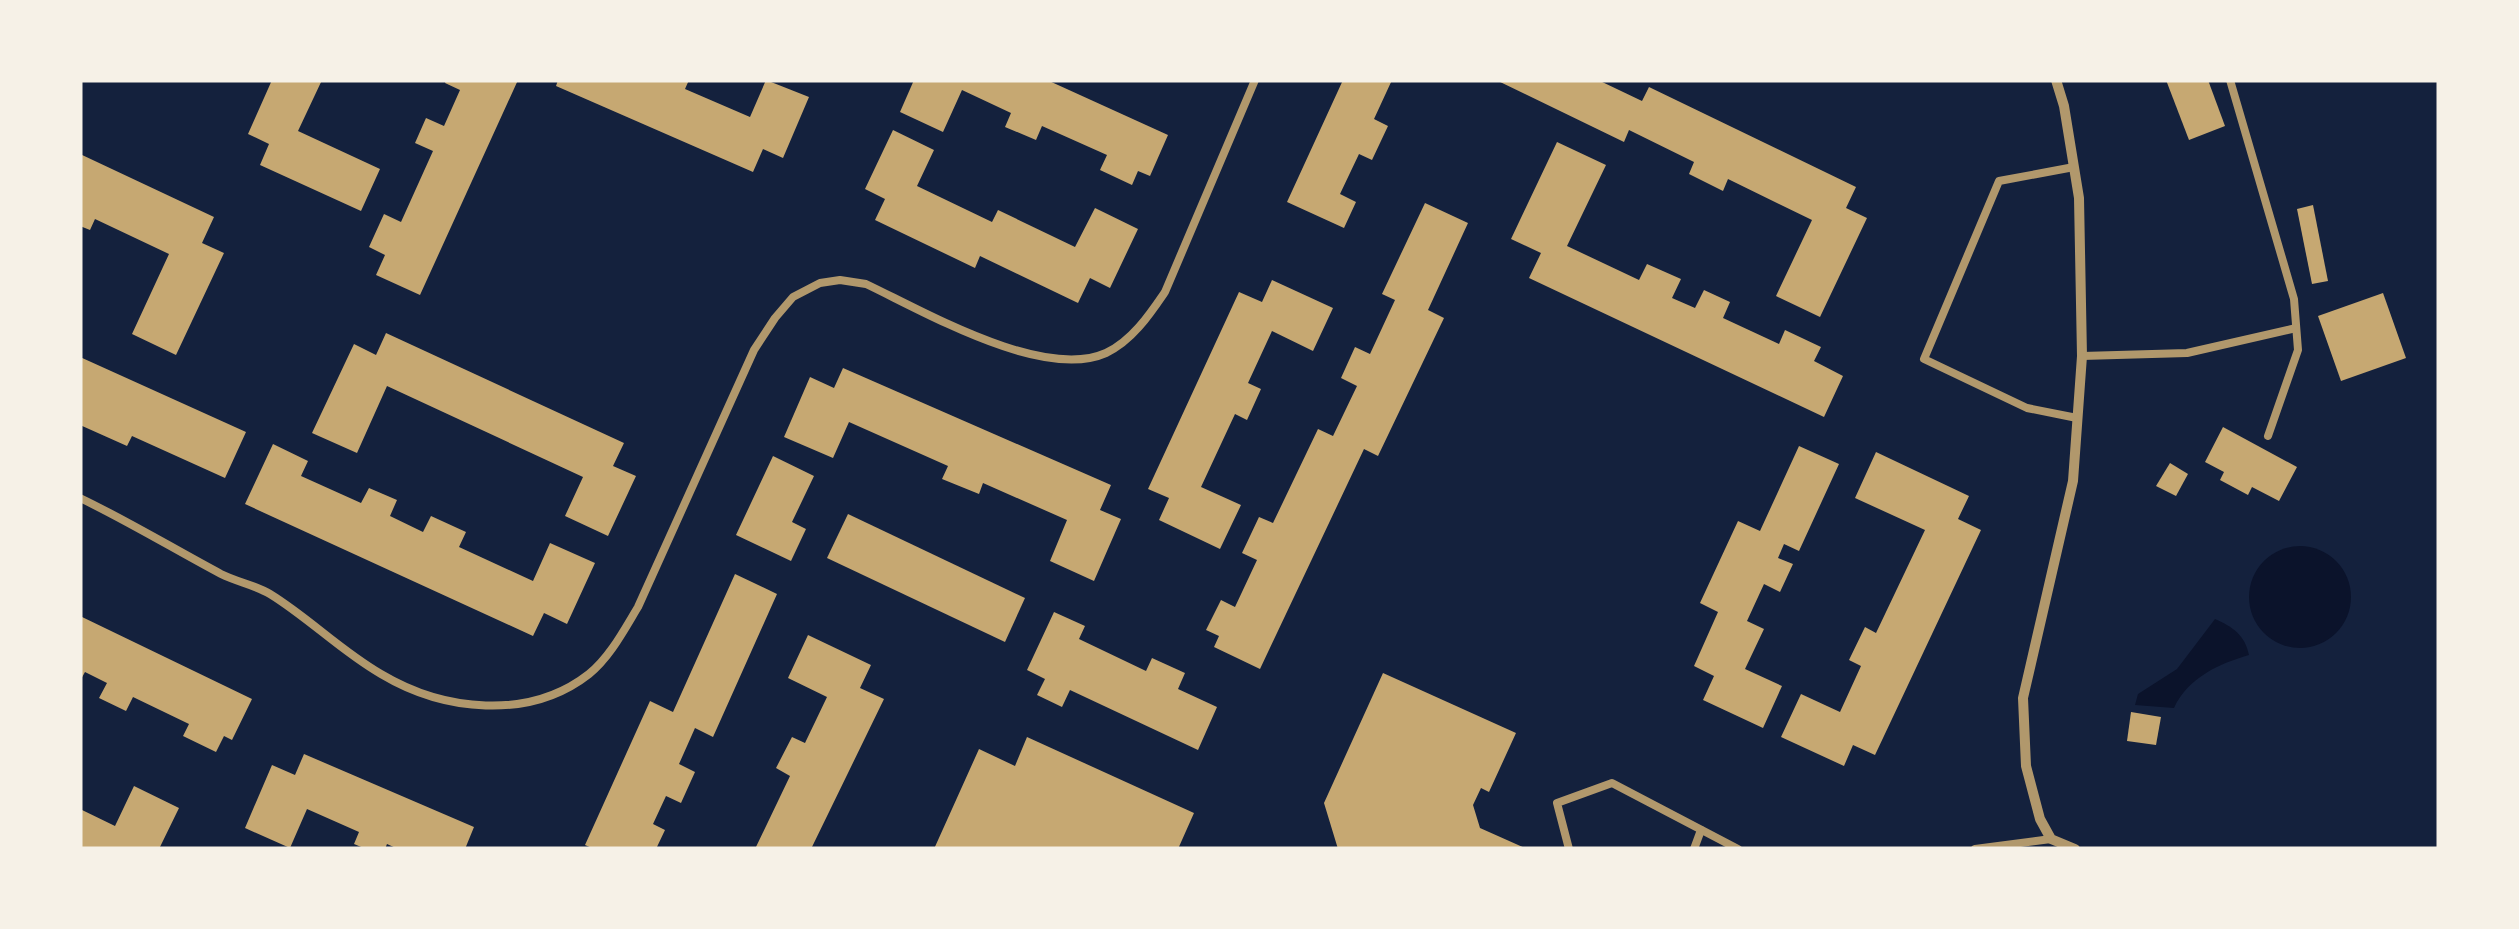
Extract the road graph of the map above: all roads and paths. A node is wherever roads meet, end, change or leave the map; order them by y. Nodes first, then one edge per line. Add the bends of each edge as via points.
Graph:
1 (1254, 80) edge
2 (2056, 80) edge
3 (2230, 80) edge
4 (2074, 167) junction
5 (2296, 328) junction
6 (2082, 356) junction
7 (2078, 418) junction
8 (2268, 436) dead end
9 (80, 498) edge
10 (1700, 830) junction
11 (2051, 839) junction
12 (1569, 849) edge
13 (1694, 849) edge
14 (1738, 849) edge
15 (1975, 849) edge
16 (2075, 849) edge

1 - 9 lane via 1165,292 1146,320 1109,352 1085,360 1037,357 866,284 820,283 792,297 754,350 614,647 591,673 529,702 470,704 414,690 382,675 265,591
2 - 4 street
3 - 5 lane via 2294,298
4 - 6 street
4 - 7 lane via 1999,181 1924,359 2027,408
5 - 6 lane via 2188,353
5 - 8 lane via 2298,350
6 - 7 street
7 - 11 street via 2073,481 2023,698 2026,766
10 - 12 lane via 1612,783 1557,803
10 - 13 lane
10 - 14 lane
11 - 15 lane
11 - 16 street

